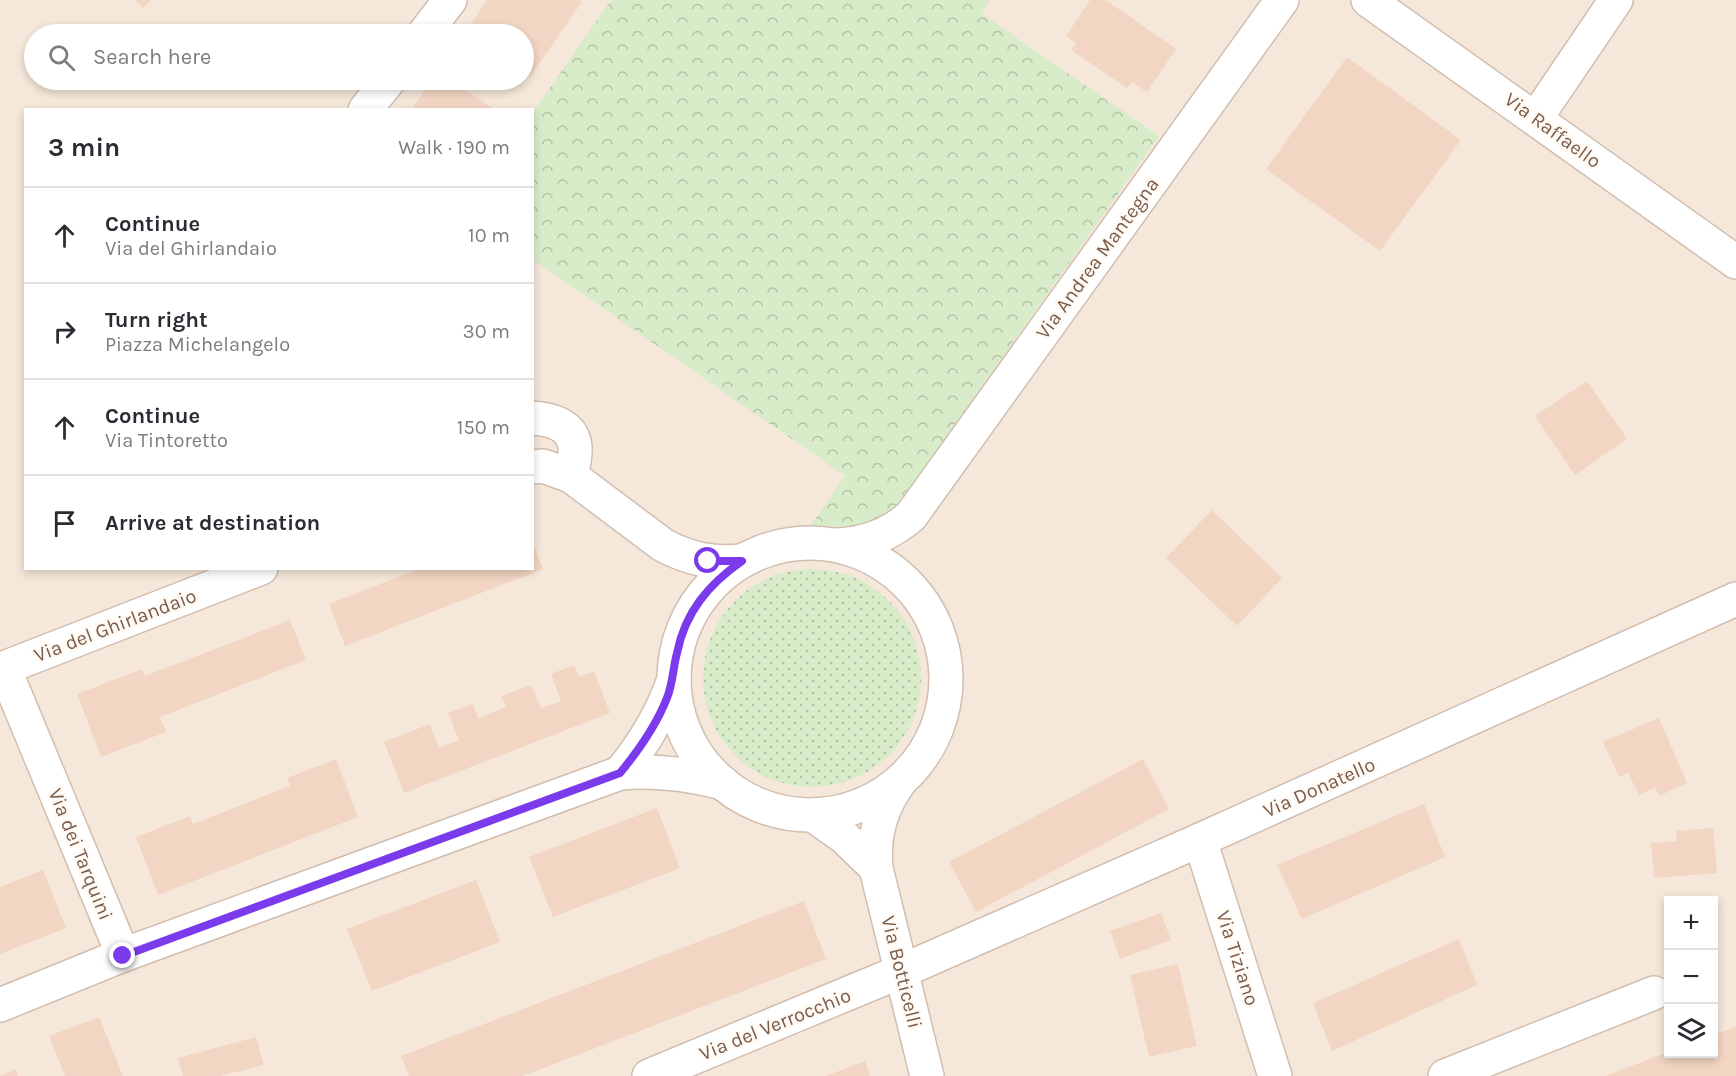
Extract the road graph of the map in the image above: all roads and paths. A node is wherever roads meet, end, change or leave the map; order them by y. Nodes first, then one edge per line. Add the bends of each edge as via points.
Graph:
1 (450, 0) edge
2 (1282, 0) edge
3 (1368, 0) edge
4 (1616, 0) edge
5 (432, 24) edge
6 (381, 90) edge
7 (367, 108) edge
8 (1536, 118) junction
9 (1736, 262) edge
10 (534, 418) edge
11 (534, 467) edge
12 (571, 476) junction
13 (911, 516) junction
14 (834, 545) junction
15 (663, 546) junction
16 (742, 561) junction
17 (256, 570) edge
18 (914, 592) junction
19 (1736, 599) edge
20 (682, 632) junction
21 (2, 669) edge
22 (674, 678) junction
23 (620, 773) junction
24 (900, 781) junction
25 (723, 783) junction
26 (813, 815) junction
27 (1200, 840) junction
28 (876, 868) junction
29 (123, 956) junction
30 (902, 971) junction
31 (1654, 993) dead end
32 (0, 1005) edge
33 (649, 1076) edge
34 (927, 1076) edge
35 (1275, 1076) edge
36 (1445, 1076) edge

1 - 5 street
2 - 13 street, Via Andrea Mantegna
3 - 8 street, Via Raffaello
4 - 8 street
6 - 7 street
8 - 9 street, Via Raffaello
10 - 12 street via 559,423 570,431 575,447
11 - 12 street
12 - 15 street
13 - 14 street, Via Andrea Mantegna via 884,535
13 - 18 street, Via Andrea Mantegna via 907,551
14 - 16 street via 787,545
14 - 18 street via 878,562
15 - 16 street via 692,558
15 - 20 street via 678,564 686,589 687,618
16 - 20 street via 706,591
17 - 21 street, Via del Ghirlandaio
18 - 24 street via 938,632 946,677 939,723 916,765
19 - 27 street, Via Donatello
20 - 22 street
21 - 29 street, Via dei Tarquini
22 - 23 street via 647,737
22 - 25 street via 679,713 692,746
23 - 25 street via 675,773
23 - 29 street
24 - 26 street via 861,806
24 - 28 street, Via Botticelli via 880,820
25 - 26 street via 765,807
26 - 28 street via 844,837
27 - 30 street, Via Donatello
27 - 35 street, Via Tiziano
28 - 30 street, Via Botticelli
29 - 32 street
30 - 33 street, Via del Verrocchio
30 - 34 street, Via Botticelli
31 - 36 street

